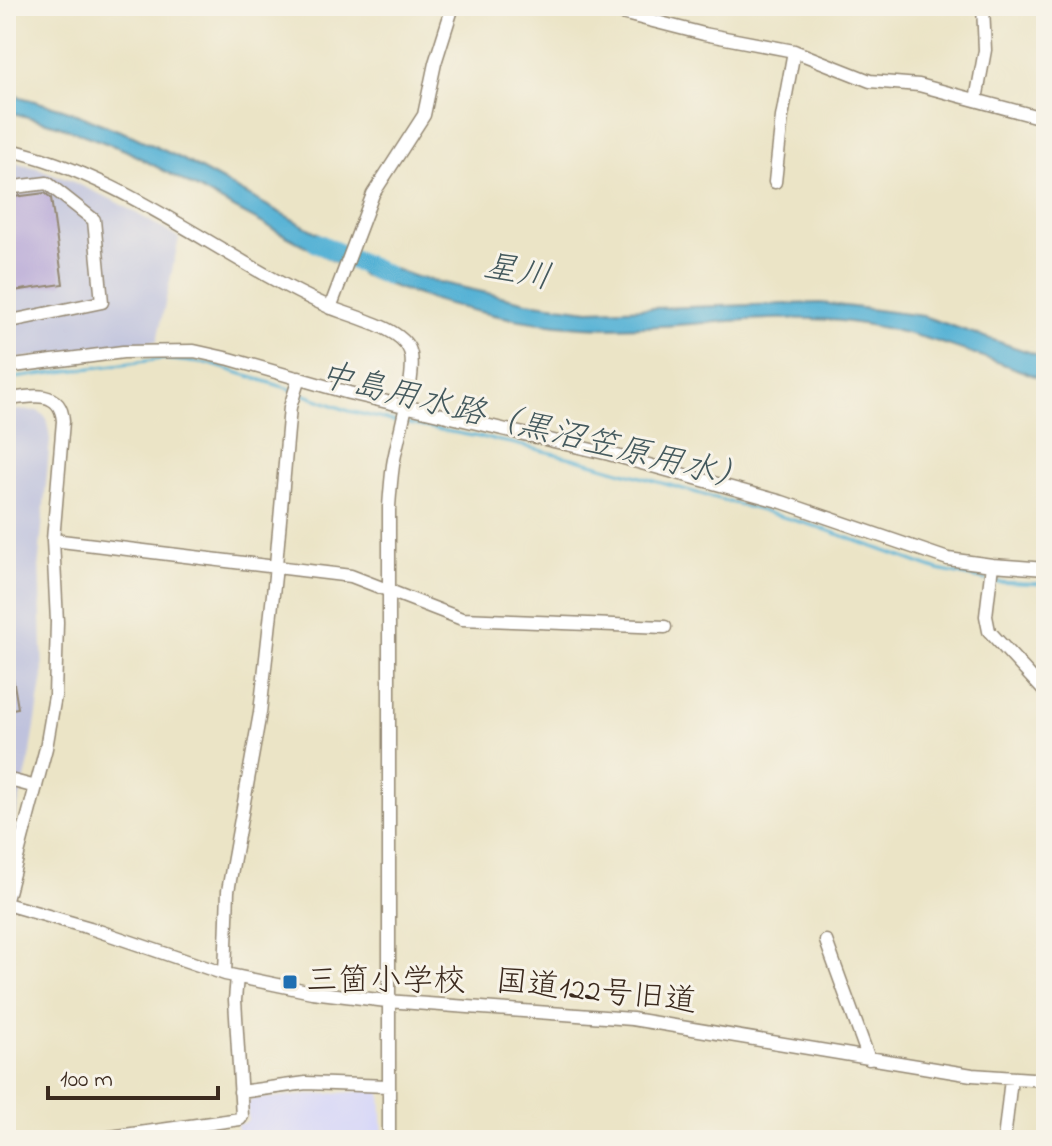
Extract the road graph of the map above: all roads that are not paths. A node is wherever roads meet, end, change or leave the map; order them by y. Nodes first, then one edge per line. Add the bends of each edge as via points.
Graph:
1 (453, 6) edge
2 (594, 6) edge
3 (983, 6) edge
4 (794, 51) junction
5 (976, 100) junction
6 (1046, 119) edge
7 (6, 149) edge
8 (775, 182) dead end
9 (6, 188) edge
10 (330, 308) junction
11 (6, 322) edge
12 (6, 367) edge
13 (297, 386) junction
14 (6, 400) edge
15 (404, 410) junction
16 (53, 540) junction
17 (276, 566) junction
18 (1046, 569) edge
19 (991, 570) junction
20 (388, 589) junction
21 (665, 627) dead end
22 (1046, 693) edge
23 (6, 779) edge
24 (36, 787) junction
25 (6, 902) edge
26 (826, 941) dead end
27 (231, 975) junction
28 (387, 1001) junction
29 (869, 1059) junction
30 (1011, 1079) junction
31 (1046, 1080) edge
32 (388, 1086) junction
33 (240, 1092) junction
34 (89, 1140) edge
35 (389, 1140) edge
36 (1004, 1140) edge

1 - 10 street via 424,115 381,180
2 - 4 street
3 - 5 street via 985,50
4 - 5 street via 870,81 919,85
4 - 8 street
5 - 6 street
7 - 10 street via 61,164 122,191
9 - 11 street via 47,183 94,220 102,302
10 - 15 street via 406,342 411,371
12 - 13 street via 123,352 194,351
13 - 15 street via 349,393
13 - 17 street via 290,407
14 - 16 street via 48,397 63,413
15 - 19 street via 609,454 782,502
15 - 20 street via 389,507
16 - 17 street
16 - 24 street via 55,696
17 - 20 street via 351,576
17 - 27 street via 260,713 228,891
18 - 19 street
19 - 22 street via 989,631
20 - 21 street via 462,619
20 - 28 street
23 - 24 street
24 - 25 street
25 - 27 street, 国道122号旧道
26 - 29 street
27 - 28 street, 国道122号旧道
27 - 33 street
28 - 29 street, 国道122号旧道 via 632,1019
28 - 32 street
29 - 30 street, 国道122号旧道
30 - 31 street, 国道122号旧道
30 - 36 street
32 - 33 street via 306,1083
32 - 35 street
33 - 34 street via 240,1119

